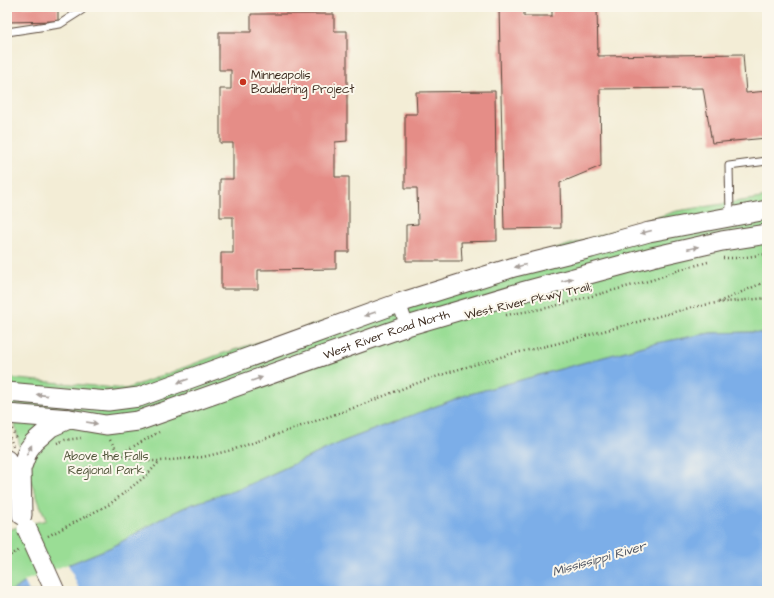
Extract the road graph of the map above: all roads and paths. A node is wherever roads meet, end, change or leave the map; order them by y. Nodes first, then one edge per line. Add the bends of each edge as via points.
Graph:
1 (82, 10) dead end
2 (7, 32) edge
3 (767, 161) edge
4 (767, 210) edge
5 (730, 216) junction
6 (767, 234) edge
7 (767, 254) edge
8 (722, 258) dead end
9 (714, 260) dead end
10 (767, 281) edge
11 (767, 298) edge
12 (399, 303) junction
13 (716, 303) junction
14 (504, 315) dead end
15 (407, 326) junction
16 (220, 368) junction
17 (228, 389) junction
18 (7, 392) edge
19 (9, 419) edge
20 (70, 419) junction
21 (160, 432) dead end
22 (84, 438) dead end
23 (109, 438) dead end
24 (17, 443) dead end
25 (51, 446) dead end
26 (120, 454) junction
27 (7, 460) edge
28 (160, 462) junction
29 (7, 488) edge
30 (30, 528) junction
31 (21, 550) dead end
32 (7, 557) edge
33 (55, 591) edge

1 - 2 lane via 60,24
3 - 5 lane via 729,166
4 - 5 street, West River Road North
5 -> 12 street, West River Road North via 648,232 514,267
15 -> 6 street, West River Road North via 645,259 722,241
7 - 8 path
9 - 14 path, West River Pkwy Trail; via 652,280 547,308
10 - 13 path
11 - 13 path
12 - 15 street
12 -> 16 street, West River Road North
13 - 28 path via 456,370 232,450 203,457
17 -> 15 street, West River Road North
16 - 17 street
16 -> 18 street, West River Road North via 139,397 108,401
20 -> 17 street, West River Road North via 106,425 138,421
19 - 20 street, West River Road North
19 - 24 path
30 -> 20 street via 21,469 34,442 51,426
21 - 26 path
22 - 25 path via 65,440
23 - 26 path
26 - 28 path
27 - 30 street
28 - 30 path via 110,504
29 - 30 street
30 - 33 street, bridge
31 - 32 path

